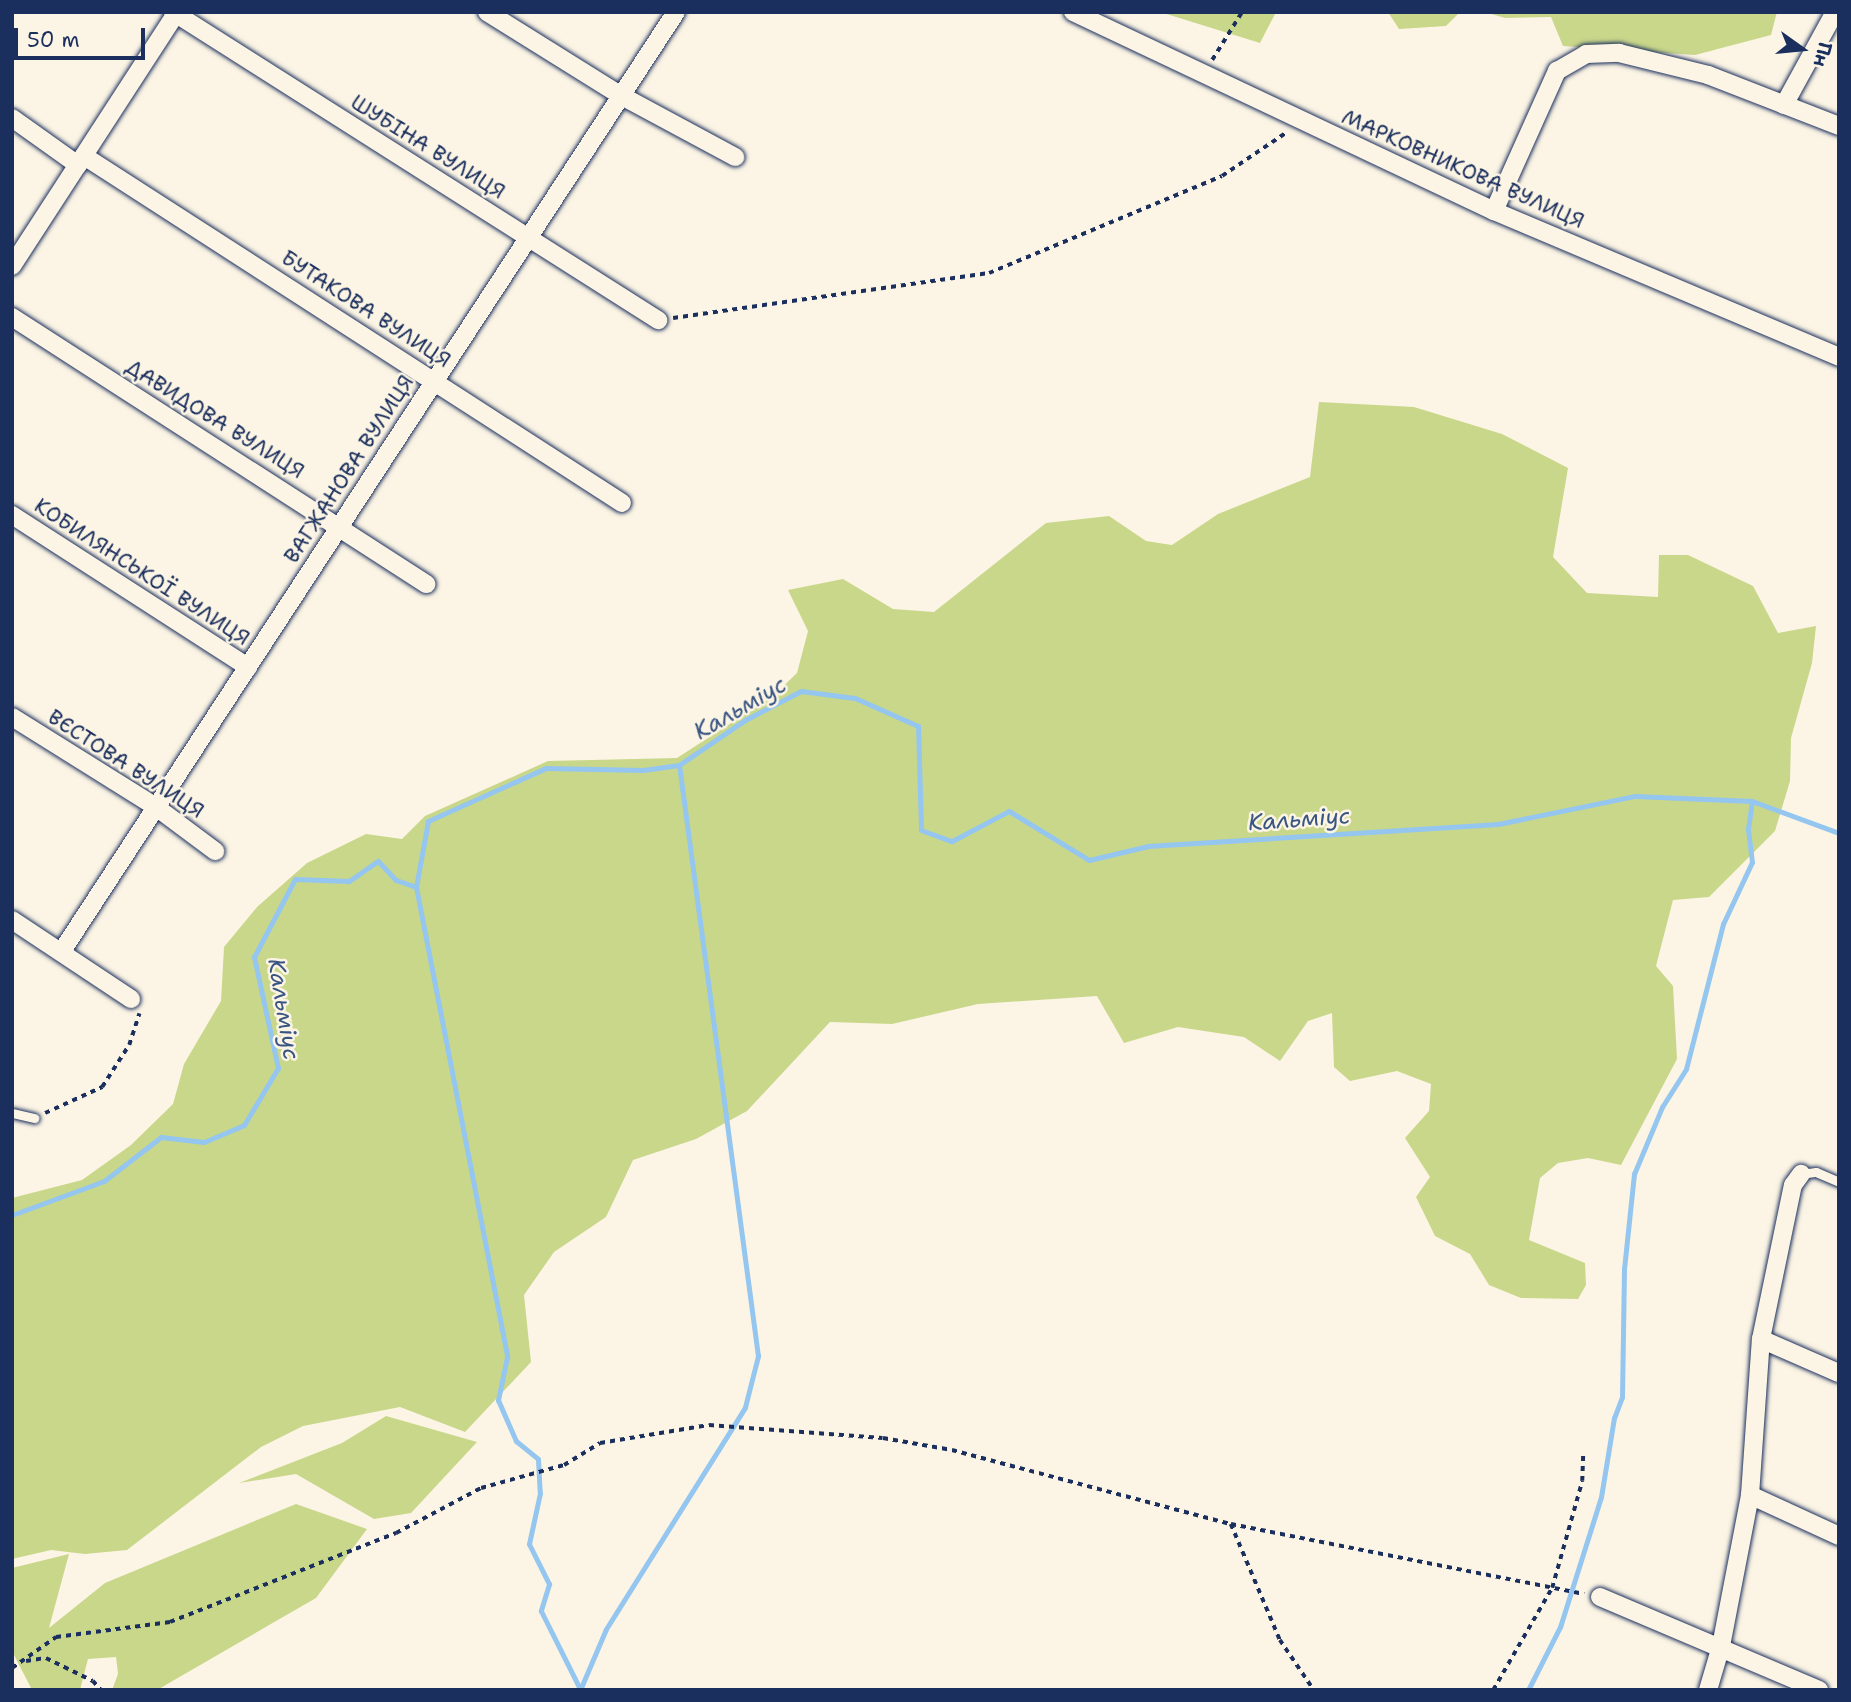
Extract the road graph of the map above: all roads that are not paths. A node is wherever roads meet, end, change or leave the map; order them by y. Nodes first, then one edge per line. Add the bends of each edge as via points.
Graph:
1 (487, 12) edge
2 (676, 12) edge
3 (1073, 12) edge
4 (1835, 12) edge
5 (175, 13) edge
6 (620, 95) junction
7 (1784, 105) junction
8 (12, 118) edge
9 (1839, 126) edge
10 (735, 157) dead end
11 (81, 160) junction
12 (1494, 211) junction
13 (528, 238) junction
14 (12, 266) edge
15 (12, 317) edge
16 (658, 320) road end
17 (1839, 357) edge
18 (434, 380) junction
19 (622, 503) dead end
20 (12, 514) edge
21 (340, 526) junction
22 (426, 584) dead end
23 (248, 667) junction
24 (12, 717) edge
25 (156, 807) junction
26 (215, 851) dead end
27 (12, 920) edge
28 (62, 951) junction
29 (131, 999) road end
30 (12, 1113) edge
31 (34, 1118) road end
32 (1801, 1174) joint
33 (1839, 1182) edge
34 (1761, 1339) junction
35 (1839, 1373) edge
36 (1750, 1495) junction
37 (1839, 1536) edge
38 (1600, 1597) dead end
39 (1721, 1646) junction
40 (1708, 1690) edge
41 (1819, 1690) edge

1 - 6 street
2 - 6 street, ВАГЖАНОВА ВУЛИЦЯ
3 - 12 street, МАРКОВНИКОВА ВУЛИЦЯ
4 - 7 street
5 - 11 street
5 - 13 street, ШУБІНА ВУЛИЦЯ
6 - 10 street
6 - 13 street, ВАГЖАНОВА ВУЛИЦЯ
7 - 9 street
7 - 12 street via 1708,75 1619,53 1586,54 1557,71
8 - 11 street, БУТАКОВА ВУЛИЦЯ
11 - 14 street
11 - 18 street, БУТАКОВА ВУЛИЦЯ
12 - 17 street, МАРКОВНИКОВА ВУЛИЦЯ
13 - 16 street, ШУБІНА ВУЛИЦЯ
13 - 18 street, ВАГЖАНОВА ВУЛИЦЯ
15 - 21 street, ДАВИДОВА ВУЛИЦЯ
18 - 19 street, БУТАКОВА ВУЛИЦЯ
18 - 21 street, ВАГЖАНОВА ВУЛИЦЯ
20 - 23 street, КОБИЛЯНСЬКОЇ ВУЛИЦЯ
21 - 22 street, ДАВИДОВА ВУЛИЦЯ
21 - 23 street, ВАГЖАНОВА ВУЛИЦЯ
23 - 25 street, ВАГЖАНОВА ВУЛИЦЯ
24 - 25 street, ВЄСТОВА ВУЛИЦЯ
25 - 26 street, ВЄСТОВА ВУЛИЦЯ
25 - 28 street, ВАГЖАНОВА ВУЛИЦЯ
27 - 28 street
28 - 29 street
30 - 31 lane
32 - 33 lane via 1816,1172
32 - 34 street via 1793,1185
34 - 35 street
34 - 36 street
36 - 37 street
36 - 39 street
38 - 39 street
39 - 40 street
39 - 41 street

